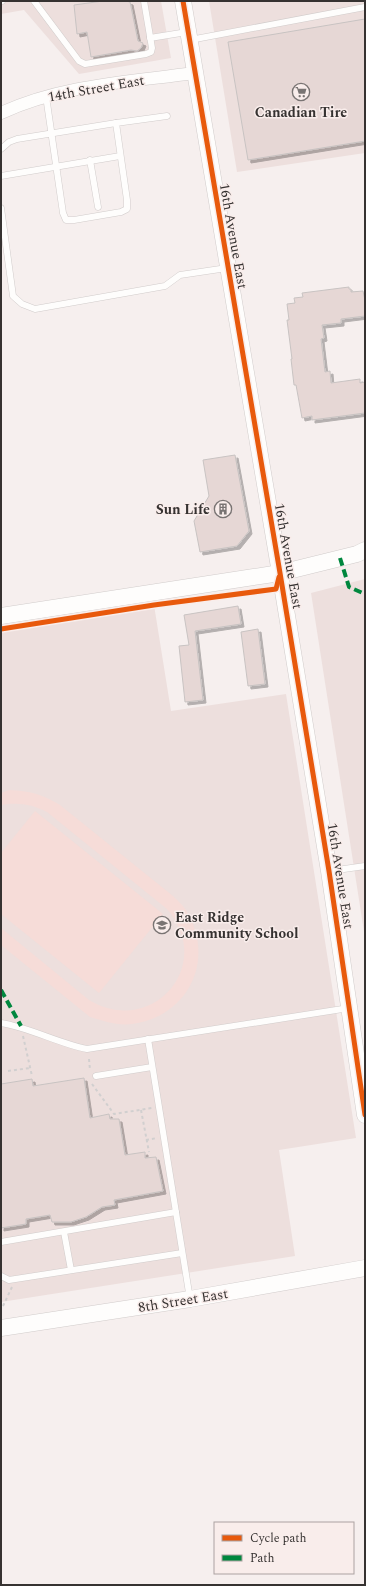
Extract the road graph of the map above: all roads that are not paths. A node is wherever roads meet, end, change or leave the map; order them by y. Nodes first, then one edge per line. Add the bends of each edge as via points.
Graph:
1 (34, 1) edge
2 (144, 1) edge
3 (182, 1) edge
4 (365, 7) edge
5 (188, 36) junction
6 (150, 38) junction
7 (194, 73) junction
8 (46, 96) junction
9 (1, 113) edge
10 (167, 116) dead end
11 (116, 123) junction
12 (51, 134) junction
13 (1, 149) edge
14 (120, 156) junction
15 (90, 160) junction
16 (56, 167) junction
17 (1, 176) edge
18 (98, 207) dead end
19 (1, 208) edge
20 (227, 268) junction
21 (365, 550) edge
22 (280, 573) junction
23 (1, 616) edge
24 (365, 866) edge
25 (329, 871) junction
26 (349, 1008) junction
27 (1, 1023) edge
28 (148, 1039) junction
29 (152, 1067) junction
30 (93, 1075) road end
31 (365, 1115) edge
32 (176, 1212) junction
33 (64, 1232) junction
34 (1, 1242) edge
35 (182, 1253) junction
36 (365, 1268) edge
37 (71, 1270) junction
38 (1, 1276) edge
39 (190, 1299) junction
40 (1, 1328) edge

1 - 6 lane via 79,61 85,64 146,54 151,52
2 - 6 lane
3 - 5 street, 16th Avenue East
4 - 5 lane
5 - 6 lane
5 - 7 street, 16th Avenue East
7 - 8 street, 14th Street East via 110,84
7 - 20 street, 16th Avenue East
8 - 9 street, 14th Street East
8 - 12 lane
10 - 11 lane
11 - 12 lane
11 - 14 lane
12 - 13 lane via 17,139 8,142
12 - 16 lane
14 - 15 lane
14 - 16 lane via 127,200 127,209 121,212 66,220
15 - 16 lane
15 - 18 lane
16 - 17 lane
19 - 20 lane via 13,296 22,304 35,308 165,286 180,275
20 - 22 street, 16th Avenue East
21 - 22 street
22 - 23 street
22 - 25 street, 16th Avenue East
24 - 25 lane
25 - 26 street, 16th Avenue East
26 - 28 lane
26 - 31 street, 16th Avenue East
27 - 28 lane via 21,1026 68,1045 87,1049
28 - 29 lane
29 - 30 lane
29 - 32 lane
32 - 33 lane
32 - 35 lane
33 - 34 lane
33 - 37 lane
35 - 37 lane
35 - 39 lane
36 - 39 street, 8th Street East
37 - 38 lane via 9,1280
39 - 40 street, 8th Street East

